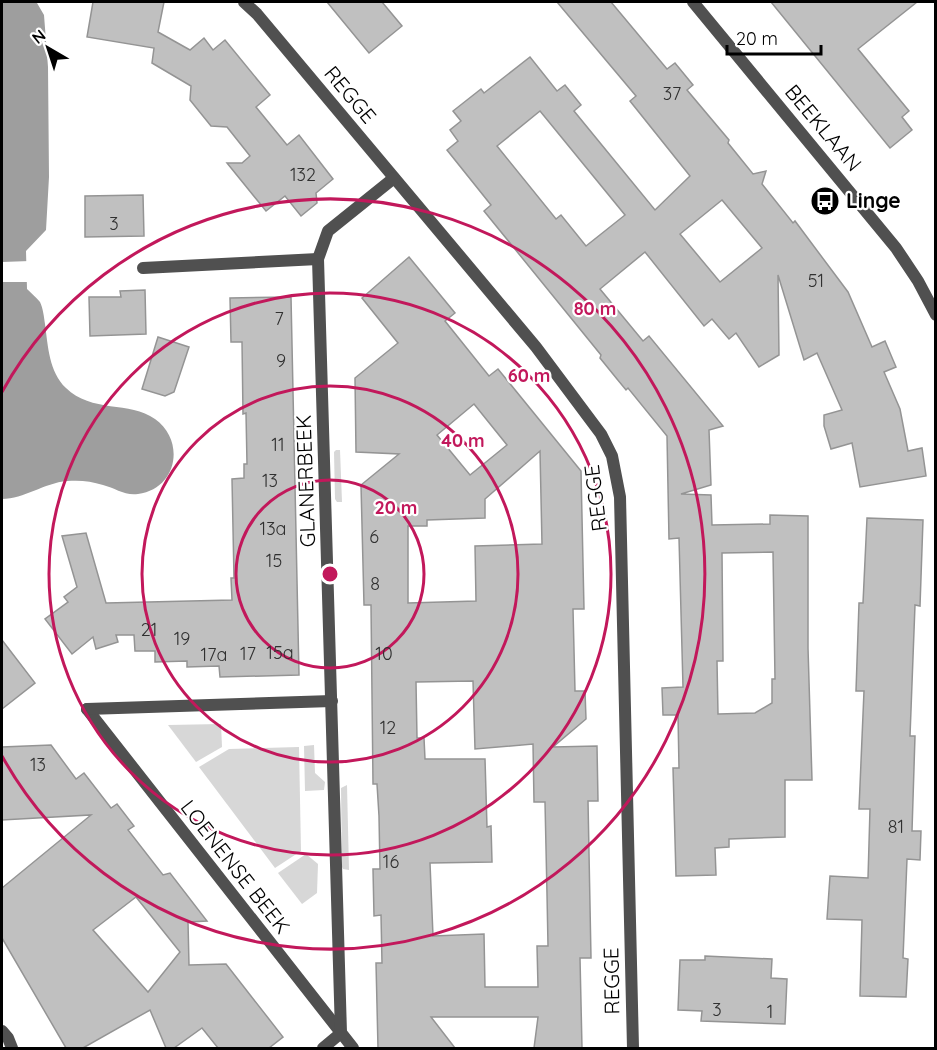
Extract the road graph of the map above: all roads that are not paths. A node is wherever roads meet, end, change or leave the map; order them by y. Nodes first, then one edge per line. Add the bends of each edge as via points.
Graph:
1 (244, 2) edge
2 (693, 2) edge
3 (394, 178) junction
4 (318, 259) junction
5 (143, 267) dead end
6 (936, 315) edge
7 (332, 701) junction
8 (2, 1031) edge
9 (341, 1033) junction
10 (12, 1048) edge
11 (322, 1048) edge
12 (353, 1048) edge
13 (633, 1048) edge

1 - 3 street, REGGE
2 - 6 street, BEEKLAAN via 896,248
3 - 4 street, GLANERBEEK via 328,231
3 - 13 street, REGGE via 536,347 602,434 612,456 620,497
4 - 5 street
4 - 7 street, GLANERBEEK
7 - 9 street, GLANERBEEK
7 - 9 street, LOENENSE BEEK via 87,709
8 - 10 street
9 - 11 street
9 - 12 street, LOENENSE BEEK

